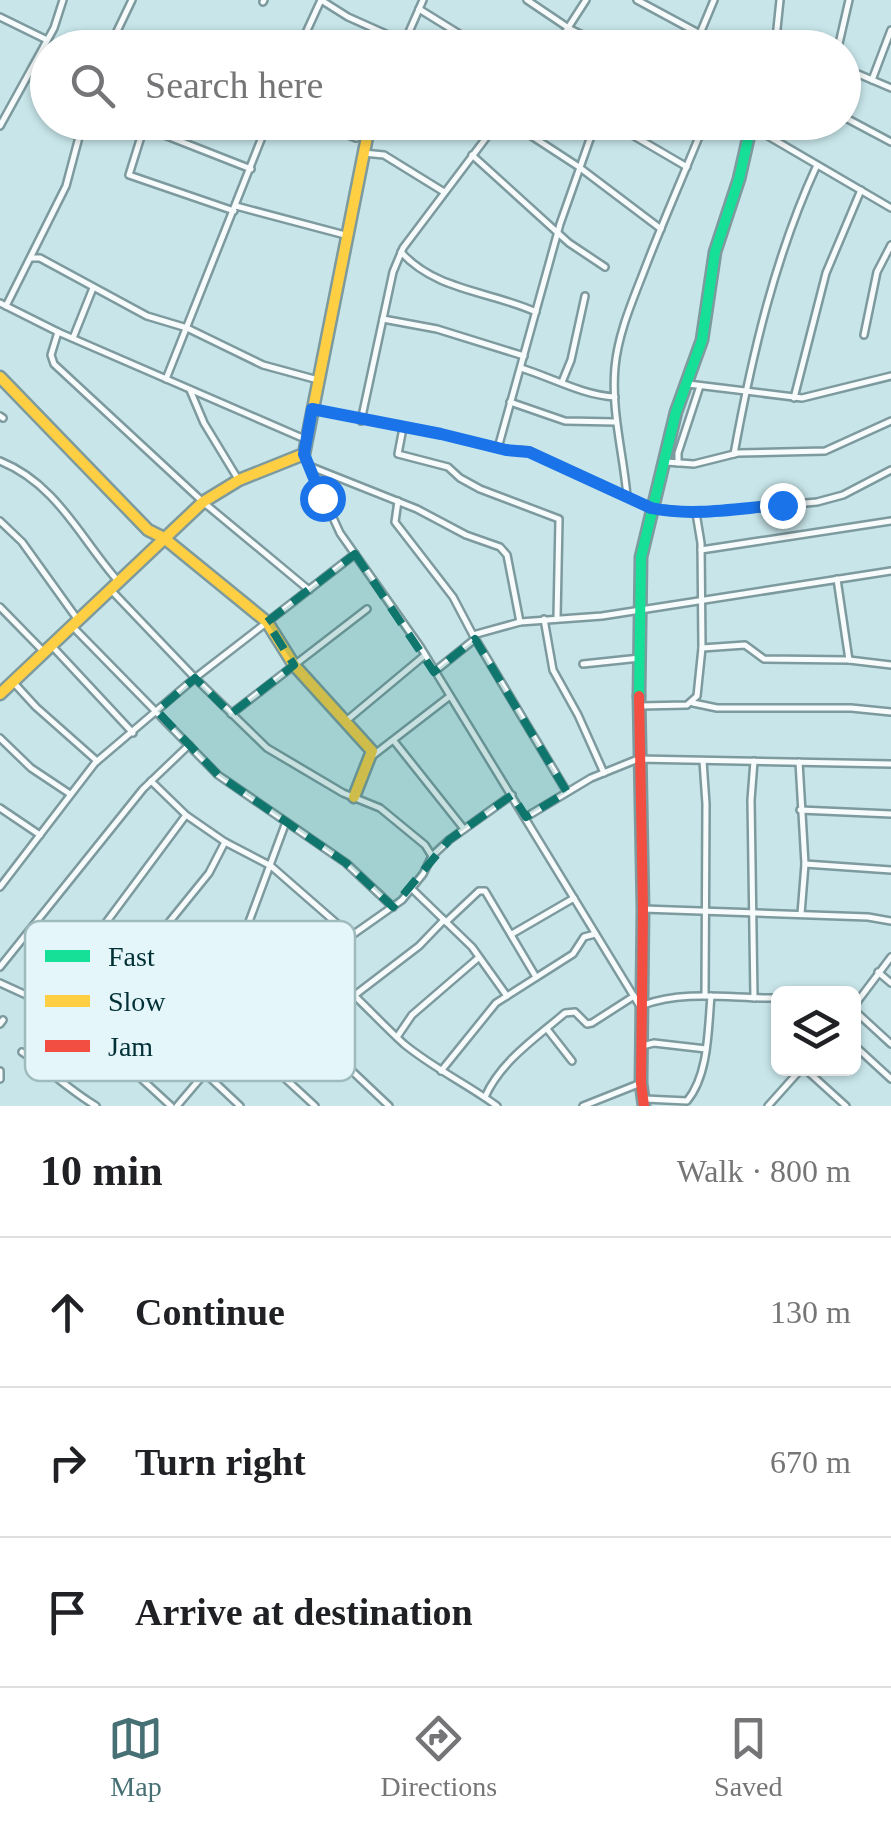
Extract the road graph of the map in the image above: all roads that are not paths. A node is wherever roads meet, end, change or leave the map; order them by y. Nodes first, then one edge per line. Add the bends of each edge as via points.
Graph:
1 (62, 0) edge
2 (132, 0) edge
3 (321, 0) edge
4 (423, 0) edge
5 (528, 0) edge
6 (586, 0) edge
7 (637, 0) edge
8 (714, 0) edge
9 (780, 0) edge
10 (849, 0) edge
11 (419, 9) junction
12 (0, 17) edge
13 (570, 29) joint
14 (51, 30) edge
15 (118, 30) edge
16 (307, 30) edge
17 (374, 30) edge
18 (410, 30) edge
19 (453, 30) edge
20 (689, 30) edge
21 (702, 30) edge
22 (777, 30) edge
23 (842, 30) edge
24 (891, 30) edge
25 (30, 32) edge
26 (30, 71) edge
27 (861, 75) edge
28 (872, 80) junction
29 (891, 88) edge
30 (861, 125) edge
31 (0, 126) edge
32 (78, 140) edge
33 (140, 140) edge
34 (180, 140) edge
35 (261, 140) edge
36 (366, 140) edge
37 (484, 140) edge
38 (538, 140) edge
39 (589, 140) edge
40 (641, 140) edge
41 (698, 140) edge
42 (746, 140) edge
43 (776, 140) edge
44 (891, 142) edge
45 (363, 153) junction
46 (472, 156) junction
47 (817, 165) junction
48 (579, 167) junction
49 (687, 167) junction
50 (251, 169) junction
51 (861, 190) junction
52 (444, 192) junction
53 (891, 208) edge
54 (235, 209) junction
55 (661, 229) junction
56 (558, 232) junction
57 (345, 235) junction
58 (891, 245) edge
59 (401, 252) junction
60 (32, 258) junction
61 (605, 267) dead end
62 (92, 288) junction
63 (584, 296) dead end
64 (3, 304) edge
65 (536, 312) junction
66 (383, 319) junction
67 (186, 328) junction
68 (58, 332) junction
69 (864, 335) dead end
70 (73, 338) junction
71 (524, 356) junction
72 (521, 368) junction
73 (891, 376) edge
74 (0, 377) edge
75 (166, 380) junction
76 (318, 380) junction
77 (562, 382) junction
78 (685, 383) junction
79 (700, 386) junction
80 (190, 390) junction
81 (745, 391) junction
82 (615, 397) junction
83 (794, 398) junction
84 (510, 402) junction
85 (312, 409) junction
86 (362, 421) junction
87 (891, 421) edge
88 (616, 422) junction
89 (402, 428) junction
90 (307, 440) junction
91 (498, 448) junction
92 (734, 454) junction
93 (307, 460) junction
94 (0, 461) edge
95 (663, 462) junction
96 (678, 463) junction
97 (891, 470) edge
98 (239, 480) junction
99 (626, 496) junction
100 (398, 500) junction
101 (203, 502) junction
102 (651, 508) junction
103 (696, 513) junction
104 (0, 520) edge
105 (891, 521) edge
106 (164, 538) junction
107 (701, 550) junction
108 (355, 554) junction
109 (891, 572) edge
110 (836, 579) junction
111 (114, 585) junction
112 (309, 590) junction
113 (700, 601) junction
114 (0, 607) edge
115 (641, 608) junction
116 (367, 609) dead end
117 (544, 618) junction
118 (557, 618) junction
119 (267, 622) junction
120 (520, 622) junction
121 (75, 623) junction
122 (474, 637) junction
123 (47, 648) junction
124 (702, 648) junction
125 (425, 655) junction
126 (640, 658) junction
127 (849, 660) junction
128 (583, 664) dead end
129 (294, 665) junction
130 (891, 665) edge
131 (435, 671) junction
132 (195, 678) junction
133 (4, 687) edge
134 (450, 696) junction
135 (693, 703) junction
136 (640, 706) junction
137 (157, 711) junction
138 (891, 712) edge
139 (231, 714) junction
140 (344, 723) junction
141 (132, 733) junction
142 (0, 738) edge
143 (394, 741) junction
144 (190, 745) junction
145 (372, 757) junction
146 (638, 759) junction
147 (703, 761) junction
148 (754, 761) junction
149 (97, 762) junction
150 (800, 762) junction
151 (891, 764) edge
152 (604, 773) junction
153 (151, 782) junction
154 (567, 792) junction
155 (70, 794) junction
156 (512, 795) junction
157 (354, 796) junction
158 (0, 808) edge
159 (800, 810) junction
160 (186, 814) junction
161 (891, 814) edge
162 (526, 817) junction
163 (286, 822) junction
164 (464, 829) junction
165 (40, 835) junction
166 (225, 842) junction
167 (432, 856) junction
168 (804, 864) junction
169 (270, 866) junction
170 (0, 867) edge
171 (891, 870) edge
172 (10, 873) junction
173 (0, 886) edge
174 (411, 888) junction
175 (575, 898) junction
176 (393, 907) junction
177 (642, 909) junction
178 (703, 913) junction
179 (753, 914) junction
180 (801, 915) junction
181 (891, 920) edge
182 (34, 921) edge
183 (107, 921) edge
184 (170, 921) edge
185 (249, 921) edge
186 (333, 921) edge
187 (445, 921) junction
188 (25, 933) edge
189 (355, 933) edge
190 (512, 934) junction
191 (596, 934) junction
192 (891, 958) edge
193 (478, 959) junction
194 (0, 966) edge
195 (878, 972) junction
196 (536, 977) junction
197 (891, 982) edge
198 (0, 983) edge
199 (25, 994) edge
200 (355, 995) joint
201 (506, 996) junction
202 (708, 996) junction
203 (861, 996) edge
204 (754, 998) junction
205 (771, 998) edge
206 (640, 1004) junction
207 (861, 1013) edge
208 (547, 1029) junction
209 (398, 1037) junction
210 (891, 1044) edge
211 (642, 1046) junction
212 (706, 1048) junction
213 (22, 1052) dead end
214 (861, 1052) edge
215 (25, 1054) edge
216 (572, 1061) dead end
217 (0, 1071) edge
218 (441, 1071) junction
219 (355, 1074) edge
220 (796, 1076) edge
221 (812, 1076) edge
222 (0, 1079) edge
223 (891, 1080) edge
224 (62, 1081) edge
225 (145, 1081) edge
226 (199, 1081) edge
227 (213, 1081) edge
228 (288, 1081) edge
229 (641, 1082) junction
230 (485, 1097) junction
231 (644, 1103) edge
232 (770, 1105) edge
233 (96, 1106) edge
234 (174, 1106) edge
235 (240, 1106) edge
236 (315, 1106) edge
237 (389, 1106) edge
238 (497, 1106) edge
239 (583, 1106) edge
240 (846, 1106) edge

1 - 14 street
2 - 15 street
3 - 16 street
3 - 17 street
4 - 11 street
5 - 13 street
6 - 13 street
7 - 20 street
8 - 21 street
9 - 22 street
10 - 23 street
11 - 18 street
11 - 19 street
12 - 25 street
24 - 28 street
26 - 31 street
27 - 28 street
28 - 29 street
30 - 44 street
32 - 60 street via 66,186
33 - 54 street via 130,175
34 - 50 street
35 - 50 street
36 - 45 street
37 - 46 street
38 - 48 street
39 - 48 street
40 - 49 street
41 - 49 street
42 - 78 street via 715,252 702,340
43 - 47 street
45 - 52 street via 384,156
45 - 57 street
46 - 52 street
46 - 56 street
47 - 51 street
47 - 81 street via 782,249
48 - 55 street
48 - 56 street
49 - 55 street
50 - 54 street
51 - 53 street
51 - 83 street via 826,273
52 - 59 street
54 - 57 street
54 - 67 street
55 - 82 street via 618,349
56 - 61 street
56 - 65 street
57 - 76 street
58 - 69 street via 877,272
59 - 65 street via 432,279
59 - 66 street
60 - 62 street
60 - 64 street
62 - 67 street
62 - 70 street
63 - 77 street
64 - 68 street
65 - 71 street
66 - 71 street via 438,328
66 - 86 street
67 - 75 street
67 - 76 street via 262,365
68 - 70 street
68 - 101 street via 54,364
70 - 75 street
71 - 72 street
72 - 77 street
72 - 84 street
73 - 83 street
74 - 106 street via 148,530
75 - 80 street
76 - 85 street
77 - 82 street
78 - 79 street
78 - 95 street
79 - 81 street
79 - 96 street
80 - 90 street
80 - 98 street
81 - 83 street
81 - 92 street
82 - 88 street
84 - 88 street via 565,421
84 - 91 street
85 - 86 street
85 - 90 street
86 - 89 street
87 - 92 street via 825,450
88 - 99 street
89 - 91 street
89 - 118 street via 398,454 448,467 480,489 559,519
90 - 93 street
91 - 99 street via 534,453
92 - 96 street
93 - 98 street
93 - 100 street
93 - 108 street
94 - 111 street via 43,486
95 - 96 street
95 - 102 street
97 - 103 street via 830,500
98 - 101 street
99 - 102 street
100 - 120 street via 504,550
100 - 122 street via 395,522 453,597
101 - 106 street
101 - 112 street
102 - 103 street
102 - 115 street via 641,557
103 - 107 street
104 - 121 street
105 - 107 street
106 - 111 street
106 - 119 street
107 - 113 street
108 - 112 street
108 - 125 street
109 - 110 street
110 - 113 street
110 - 127 street
111 - 121 street
111 - 132 street
112 - 119 street
113 - 115 street
113 - 124 street
114 - 123 street
115 - 118 street
115 - 126 street
116 - 129 street
117 - 118 street
117 - 120 street
117 - 152 street via 553,670
119 - 129 street
119 - 132 street
120 - 122 street
121 - 123 street
121 - 137 street
122 - 131 street
122 - 154 street
123 - 133 street
123 - 141 street
124 - 127 street via 745,645 764,659
124 - 135 street
125 - 131 street
125 - 140 street
126 - 128 street
126 - 136 street
127 - 130 street
129 - 139 street
129 - 140 street
131 - 134 street
132 - 137 street
132 - 139 street
133 - 149 street
134 - 143 street
134 - 156 street
135 - 136 street
135 - 138 street
136 - 146 street
137 - 141 street
137 - 144 street
139 - 157 street via 267,748
140 - 145 street via 370,746
141 - 149 street
142 - 155 street
143 - 145 street
143 - 164 street
144 - 153 street
144 - 163 street via 231,786
145 - 157 street
146 - 147 street
146 - 152 street
146 - 177 street
147 - 148 street
147 - 178 street
148 - 150 street
148 - 179 street
149 - 155 street
150 - 151 street
150 - 159 street
152 - 154 street
153 - 160 street
153 - 182 street
154 - 162 street
155 - 165 street
156 - 162 street
156 - 164 street
157 - 167 street via 380,808
158 - 165 street
159 - 161 street
159 - 168 street
160 - 166 street
160 - 183 street
162 - 175 street
163 - 169 street
163 - 176 street via 346,863
164 - 167 street
165 - 172 street
166 - 169 street
166 - 184 street
167 - 174 street
168 - 171 street
168 - 180 street
169 - 185 street
169 - 186 street
170 - 172 street
172 - 173 street
174 - 176 street
174 - 187 street
175 - 190 street
175 - 191 street
176 - 189 street
177 - 178 street
177 - 206 street
178 - 179 street
178 - 202 street
179 - 180 street
179 - 204 street
180 - 181 street
187 - 190 street via 482,891
187 - 193 street
187 - 200 street
188 - 194 street
190 - 196 street
191 - 196 street
191 - 206 street
192 - 195 street
193 - 201 street
193 - 209 street via 412,1015
195 - 197 street
195 - 203 street
196 - 201 street
198 - 199 street
200 - 209 street
201 - 218 street
202 - 204 street
202 - 206 street
202 - 212 street
204 - 205 street
206 - 208 street via 587,1024 571,1011
206 - 211 street
207 - 210 street
208 - 216 street
208 - 230 street via 519,1050
209 - 218 street
211 - 212 street
211 - 229 street
212 - 231 street via 687,1101
213 - 215 street
214 - 223 street
217 - 222 street
218 - 230 street
219 - 237 street
220 - 232 street
221 - 240 street
224 - 233 street
225 - 234 street
226 - 234 street
227 - 235 street
228 - 236 street
229 - 231 street
229 - 239 street
230 - 238 street

